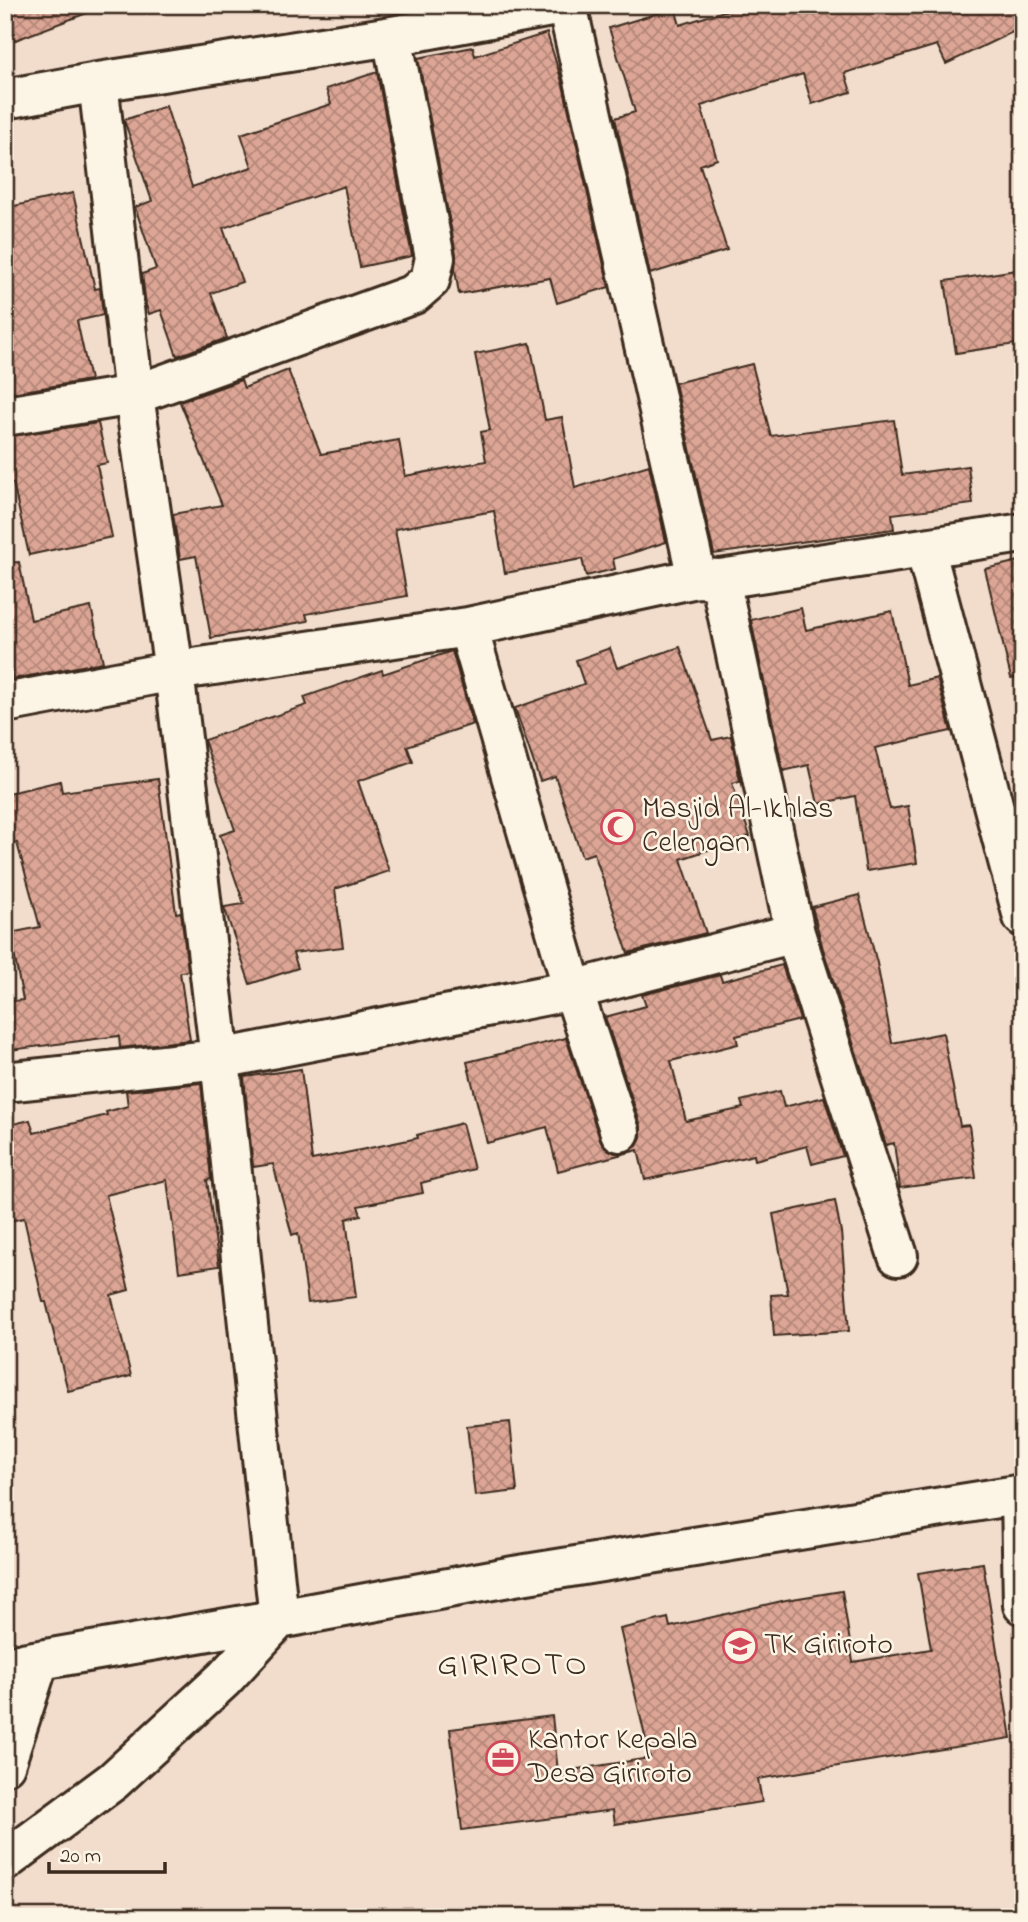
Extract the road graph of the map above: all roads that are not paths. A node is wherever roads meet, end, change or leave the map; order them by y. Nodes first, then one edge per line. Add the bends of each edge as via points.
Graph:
1 (565, 5) edge
2 (393, 36) junction
3 (98, 82) junction
4 (5, 99) edge
5 (134, 395) junction
6 (5, 416) edge
7 (1023, 533) edge
8 (925, 548) junction
9 (709, 579) junction
10 (468, 627) junction
11 (174, 671) junction
12 (5, 704) edge
13 (1023, 917) edge
14 (795, 933) junction
15 (573, 990) junction
16 (220, 1059) junction
17 (5, 1082) edge
18 (620, 1132) dead end
19 (898, 1256) dead end
20 (1022, 1494) edge
21 (1023, 1605) edge
22 (279, 1619) junction
23 (22, 1663) edge
24 (5, 1765) edge
25 (5, 1861) edge

1 - 2 street
1 - 9 street
2 - 3 street
2 - 5 street via 435,258 430,280 414,294
3 - 4 street
3 - 5 street
5 - 6 street
5 - 11 street
7 - 8 street
8 - 9 street
8 - 13 street
9 - 10 street
9 - 14 street
10 - 11 street
10 - 15 street
11 - 12 street
11 - 16 street
14 - 15 street
14 - 19 street
15 - 16 street
15 - 18 street
16 - 17 street
16 - 22 street
20 - 21 street
20 - 22 street
22 - 23 street
22 - 25 street via 223,1679 113,1781
23 - 24 street

